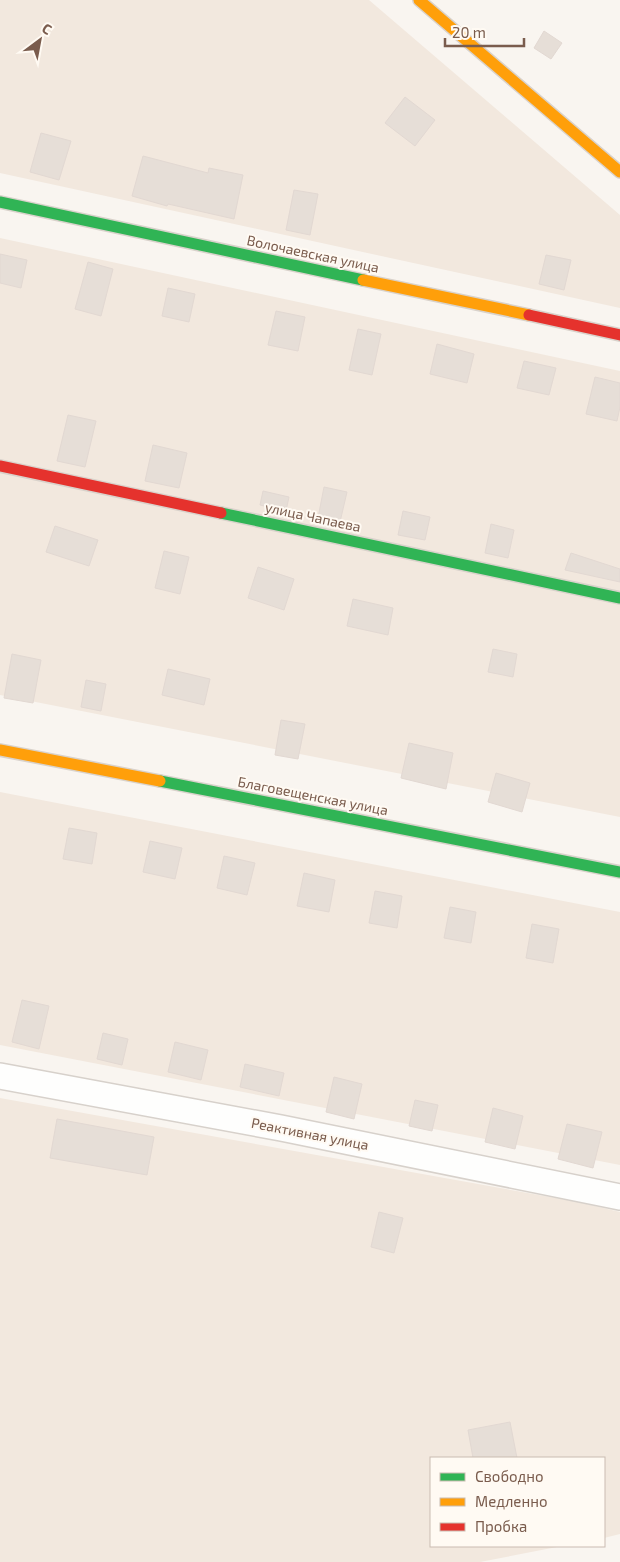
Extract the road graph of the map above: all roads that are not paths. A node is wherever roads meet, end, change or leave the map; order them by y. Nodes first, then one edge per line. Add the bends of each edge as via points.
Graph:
1 (419, 0) edge
2 (620, 172) edge
3 (0, 202) edge
4 (620, 335) edge
5 (0, 466) edge
6 (620, 598) edge
7 (0, 750) edge
8 (620, 872) edge
9 (0, 1076) edge
10 (620, 1197) edge

1 - 2 street
3 - 4 street, Волочаевская улица
5 - 6 street, улица Чапаева
7 - 8 street, Благовещенская улица
9 - 10 street, Реактивная улица via 281,1128

